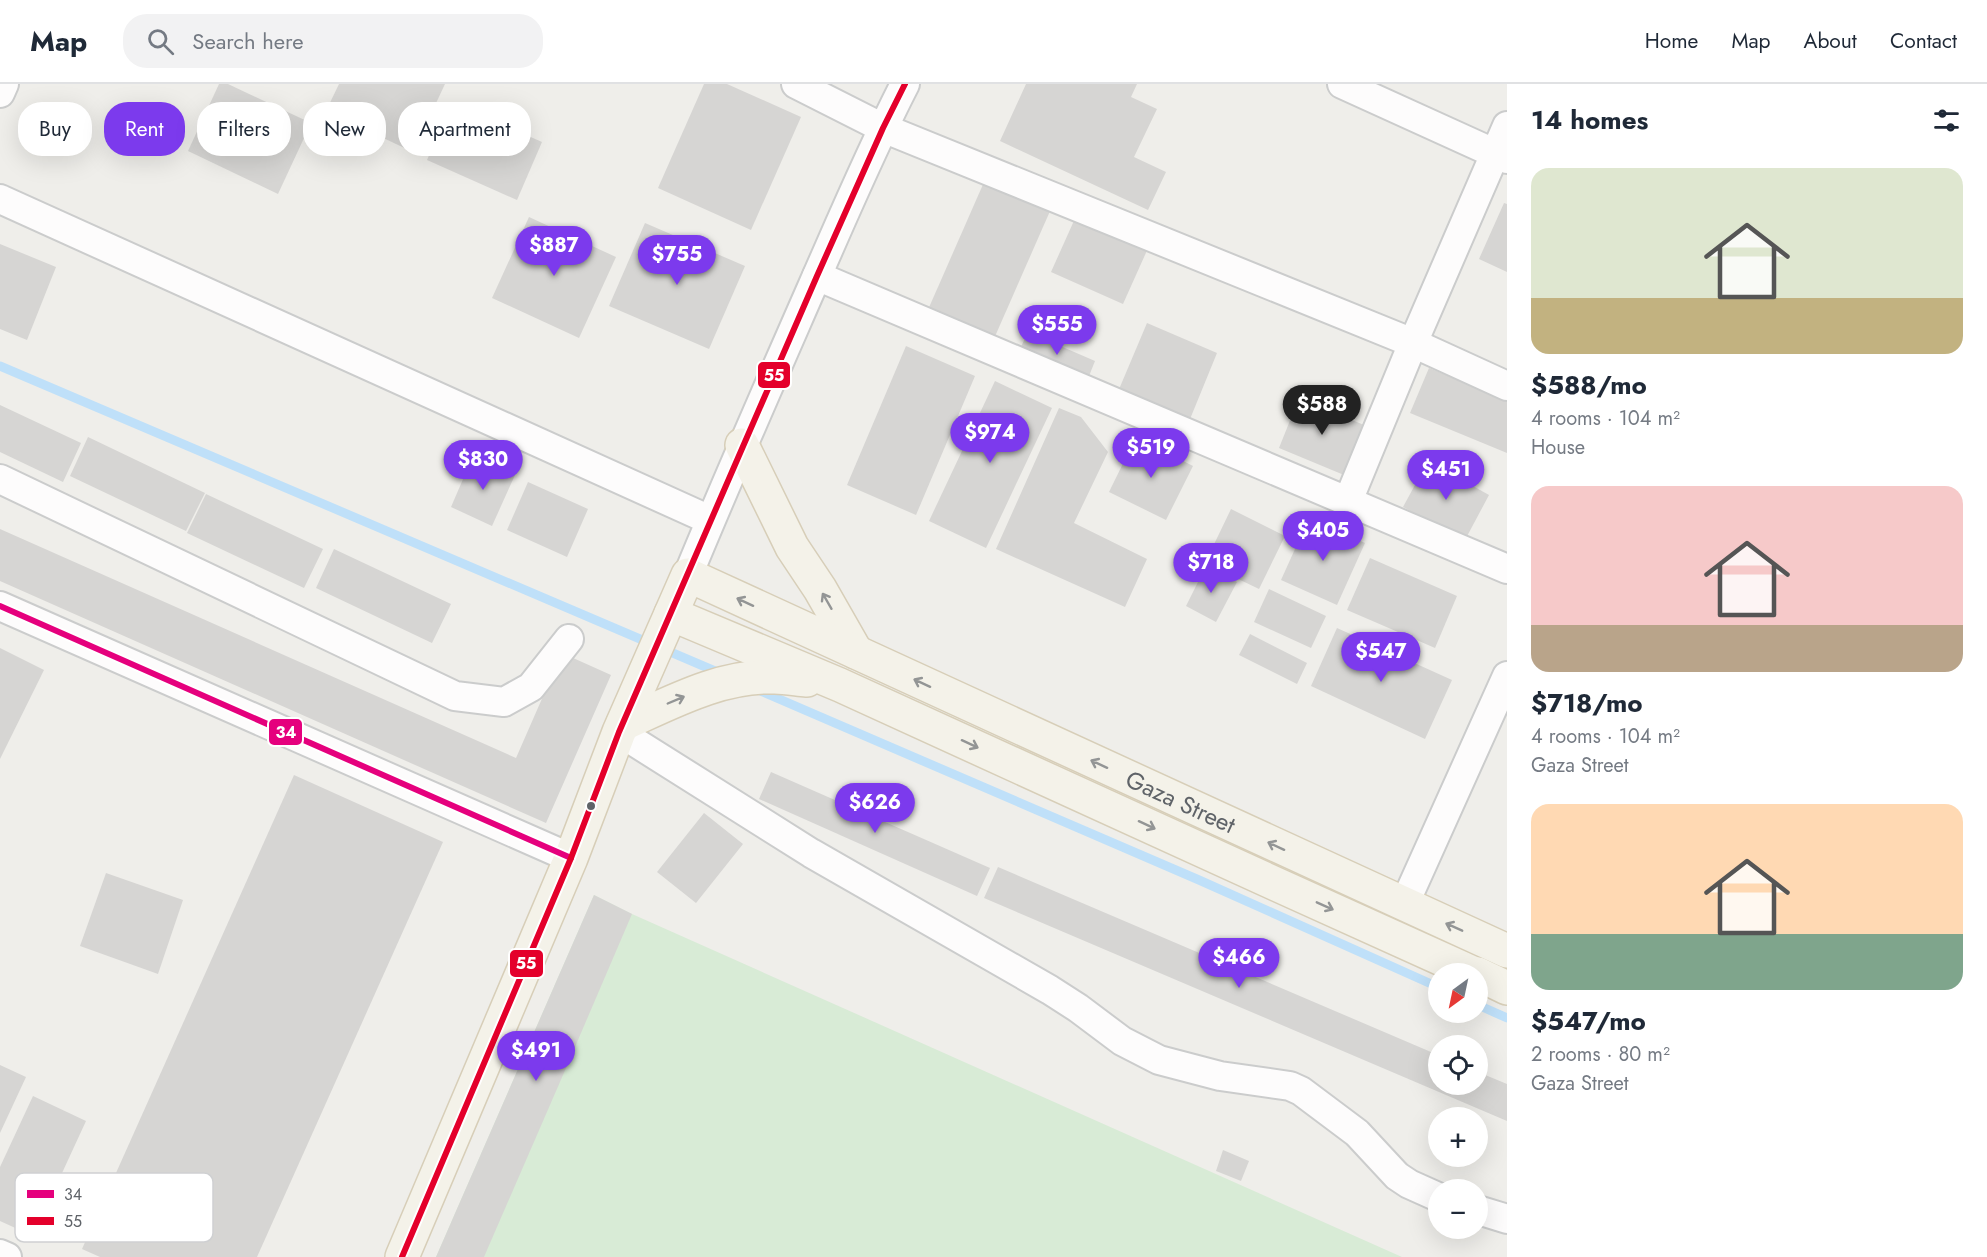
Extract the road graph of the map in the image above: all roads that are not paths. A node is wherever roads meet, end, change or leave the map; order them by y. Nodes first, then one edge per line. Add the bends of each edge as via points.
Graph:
1 (4, 84) edge
2 (796, 84) edge
3 (905, 84) edge
4 (1342, 84) edge
5 (0, 93) edge
6 (1507, 126) edge
7 (883, 128) junction
8 (1501, 156) edge
9 (0, 199) edge
10 (817, 276) junction
11 (1413, 343) junction
12 (1507, 386) edge
13 (742, 445) junction
14 (0, 480) edge
15 (1348, 501) junction
16 (710, 520) junction
17 (1507, 569) edge
18 (688, 575) junction
19 (0, 606) edge
20 (671, 614) junction
21 (569, 639) dead end
22 (856, 652) junction
23 (1507, 676) edge
24 (840, 685) junction
25 (621, 728) junction
26 (571, 858) junction
27 (1404, 905) junction
28 (1507, 951) edge
29 (1452, 963) edge
30 (1488, 979) edge
31 (1507, 988) edge
32 (1428, 1193) edge
33 (1488, 1213) edge
34 (1507, 1219) edge
35 (0, 1254) edge
36 (7, 1257) edge
37 (402, 1257) edge

1 - 5 street
2 - 7 street
3 - 7 street
4 - 8 street
6 - 8 street
7 - 10 street
7 - 11 street
8 - 11 street
9 - 16 street
10 - 13 street
10 - 15 street
11 - 12 street
11 - 15 street
13 - 16 street
22 -> 13 main road via 792,547
14 - 21 street via 456,696 504,702 531,687
15 - 17 street
16 - 18 street
18 - 20 main road
22 -> 18 main road, Gaza Street
19 - 26 street
20 - 24 main road, Gaza Street
20 - 25 main road
27 -> 22 main road, Gaza Street
23 - 27 street
25 -> 24 main road via 714,686 750,678
24 -> 29 main road, Gaza Street
25 - 26 main road
25 - 32 street via 811,853 1050,990 1139,1051 1179,1066 1301,1091 1356,1133 1396,1176
26 - 37 main road
28 -> 27 main road, Gaza Street
30 - 31 main road, Gaza Street
33 - 34 street
35 - 36 street

